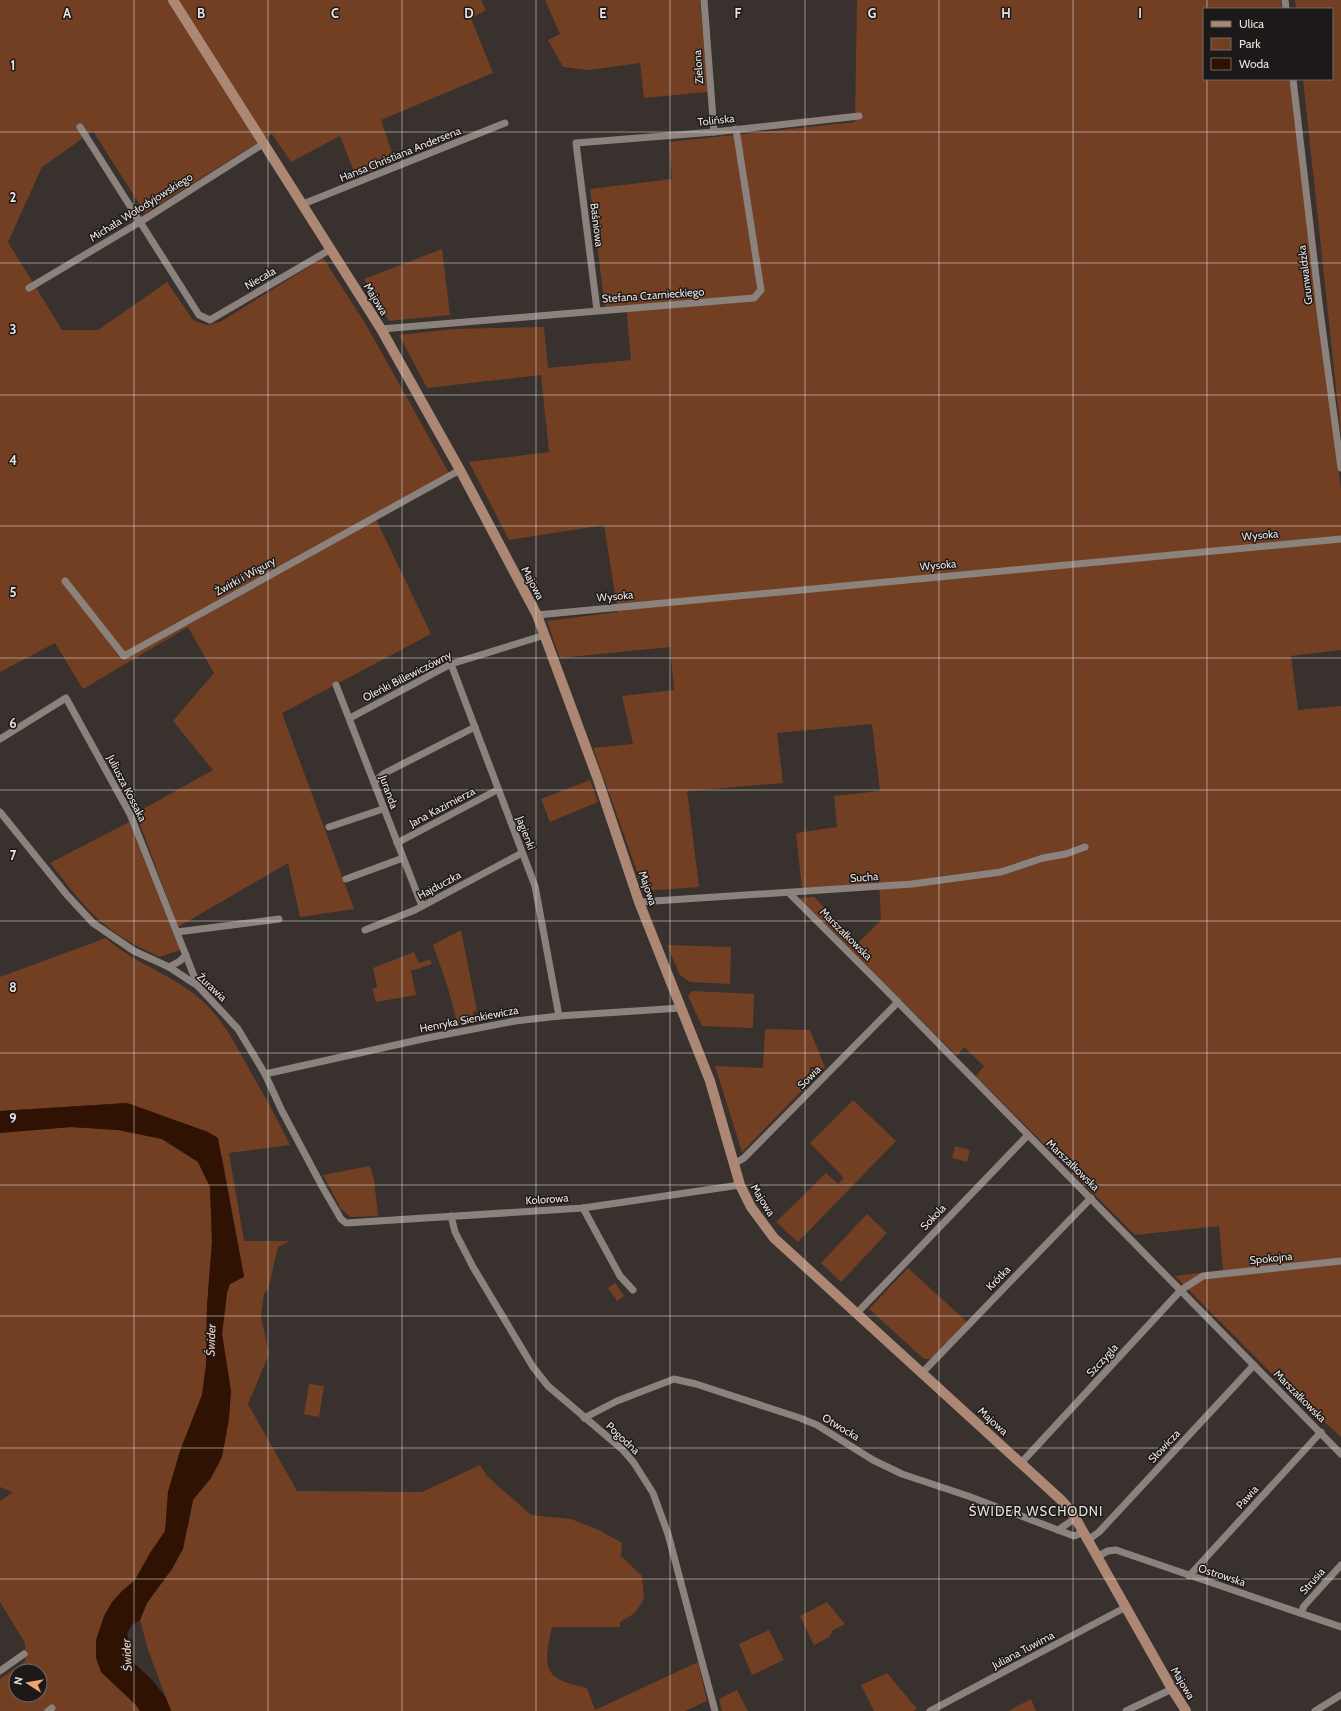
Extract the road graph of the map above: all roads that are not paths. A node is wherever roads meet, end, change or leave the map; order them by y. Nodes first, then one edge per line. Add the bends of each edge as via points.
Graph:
1 (173, 0) edge
2 (704, 0) edge
3 (1293, 80) edge
4 (859, 116) dead end
5 (505, 123) dead end
6 (80, 127) dead end
7 (736, 129) junction
8 (714, 132) junction
9 (576, 143) joint
10 (263, 144) junction
11 (303, 204) junction
12 (140, 222) junction
13 (331, 249) junction
14 (29, 288) dead end
15 (597, 310) junction
16 (381, 329) junction
17 (1341, 468) edge
18 (460, 470) junction
19 (1341, 539) edge
20 (65, 581) dead end
21 (537, 615) junction
22 (545, 635) junction
23 (452, 664) junction
24 (336, 685) dead end
25 (350, 718) junction
26 (474, 727) junction
27 (0, 739) edge
28 (374, 782) junction
29 (497, 790) junction
30 (383, 809) junction
31 (0, 812) edge
32 (329, 827) dead end
33 (397, 843) junction
34 (1086, 847) dead end
35 (522, 853) junction
36 (403, 858) junction
37 (346, 879) dead end
38 (789, 893) junction
39 (639, 902) junction
40 (422, 906) junction
41 (279, 919) dead end
42 (365, 930) dead end
43 (177, 932) junction
44 (186, 955) junction
45 (169, 967) junction
46 (198, 986) junction
47 (898, 1002) junction
48 (681, 1008) junction
49 (559, 1016) junction
50 (265, 1074) junction
51 (1027, 1136) junction
52 (734, 1164) junction
53 (740, 1185) junction
54 (1091, 1198) junction
55 (583, 1208) junction
56 (451, 1216) junction
57 (353, 1224) joint
58 (1341, 1261) edge
59 (1203, 1276) joint
60 (633, 1290) dead end
61 (1181, 1290) junction
62 (856, 1314) junction
63 (1254, 1365) junction
64 (921, 1374) junction
65 (584, 1418) junction
66 (1321, 1432) junction
67 (1341, 1454) edge
68 (1021, 1463) junction
69 (1076, 1518) junction
70 (1058, 1530) junction
71 (1086, 1536) junction
72 (1098, 1556) junction
73 (1341, 1565) edge
74 (1190, 1576) junction
75 (1126, 1607) junction
76 (1301, 1613) junction
77 (1341, 1627) edge
78 (24, 1654) dead end
79 (0, 1671) edge
80 (1172, 1689) junction
81 (1341, 1695) edge
82 (715, 1711) edge
83 (930, 1711) edge
84 (1126, 1711) edge
85 (1186, 1711) edge
86 (1315, 1711) edge

1 - 10 street, Majowa
2 - 8 street, Zielona
3 - 17 street, Grunwaldzka
4 - 7 street, Tolińska
5 - 11 street, Hansa Christiana Andersena
6 - 12 street
7 - 8 street, Tolińska
7 - 15 street, Stefana Czarnieckiego via 761,290 754,298
8 - 9 street, Tolińska
9 - 15 street, Baśniowa
10 - 11 street, Majowa
10 - 12 street, Michała Wołodyjowskiego
11 - 13 street, Majowa
12 - 13 street, Niecała via 199,315 210,320
12 - 14 street, Michała Wołodyjowskiego
13 - 16 street, Majowa
15 - 16 street, Stefana Czarnieckiego
16 - 18 street, Majowa
18 - 20 street, Żwirki i Wigury via 124,656
18 - 21 street, Majowa
19 - 21 street, Wysoka
21 - 22 street, Majowa
22 - 23 street, Oleńki Billewiczówny
22 - 39 street, Majowa
23 - 25 street, Oleńki Billewiczówny
23 - 26 street, Jagienki
24 - 25 street, Juranda
25 - 28 street, Juranda
26 - 28 street via 385,773
26 - 29 street, Jagienki
27 - 43 street, Juliusza Kossaka via 66,698 130,814
28 - 30 street, Juranda
29 - 33 street, Jana Kazimierza
29 - 35 street, Jagienki
30 - 32 street
30 - 33 street, Juranda
31 - 45 street, Żurawia via 67,896 93,923 134,950
33 - 36 street, Juranda
34 - 38 street, Sucha via 1001,872 912,884
35 - 40 street, Hajduczka
35 - 49 street, Jagienki via 534,886
36 - 37 street
36 - 40 street, Juranda
38 - 39 street, Sucha
38 - 47 street, Marszałkowska
39 - 48 street, Majowa
40 - 42 street, Hajduczka
41 - 43 street
43 - 44 street, Juliusza Kossaka
44 - 45 street
44 - 46 street, Juliusza Kossaka
45 - 46 street, Żurawia
46 - 50 street, Żurawia via 238,1029
47 - 51 street, Marszałkowska
47 - 52 street, Sowia via 744,1158
48 - 49 street, Henryka Sienkiewicza
48 - 52 street, Majowa via 710,1081
49 - 50 street, Henryka Sienkiewicza via 515,1021 427,1038
50 - 57 street, Żurawia via 335,1211 346,1223
51 - 54 street, Marszałkowska
51 - 62 street, Sokola
52 - 53 street, Majowa
53 - 55 street, Kolorowa
53 - 62 street, Majowa via 751,1206 774,1238
54 - 61 street, Marszałkowska
54 - 64 street, Krótka
55 - 56 street, Kolorowa
55 - 60 street via 620,1276
56 - 57 street, Kolorowa
56 - 65 street, Pogodna via 455,1232 473,1267 533,1368 548,1386
58 - 59 street, Spokojna
59 - 61 street, Szczygla
61 - 63 street, Marszałkowska
61 - 68 street, Szczygla
62 - 64 street, Majowa
63 - 66 street, Marszałkowska
63 - 71 street, Słowicza via 1099,1532
64 - 68 street, Majowa
65 - 70 street, Otwocka via 617,1401 674,1379 696,1384 800,1418 817,1425 873,1460 902,1474
65 - 82 street, Pogodna via 623,1450 653,1493 668,1534
66 - 67 street, Marszałkowska
66 - 74 street, Pawia
68 - 69 street, Majowa via 1060,1499
69 - 70 street
69 - 71 street, Majowa
70 - 71 street, Otwocka via 1074,1536
71 - 72 street, Majowa
72 - 74 street, Ostrowska via 1116,1550
72 - 75 street, Majowa
73 - 76 street, Strusia via 1304,1606
74 - 76 street, Ostrowska
75 - 80 street, Majowa
75 - 83 street, Juliana Tuwima
76 - 77 street, Ostrowska
78 - 79 street
80 - 84 street
80 - 85 street, Majowa
81 - 86 street

